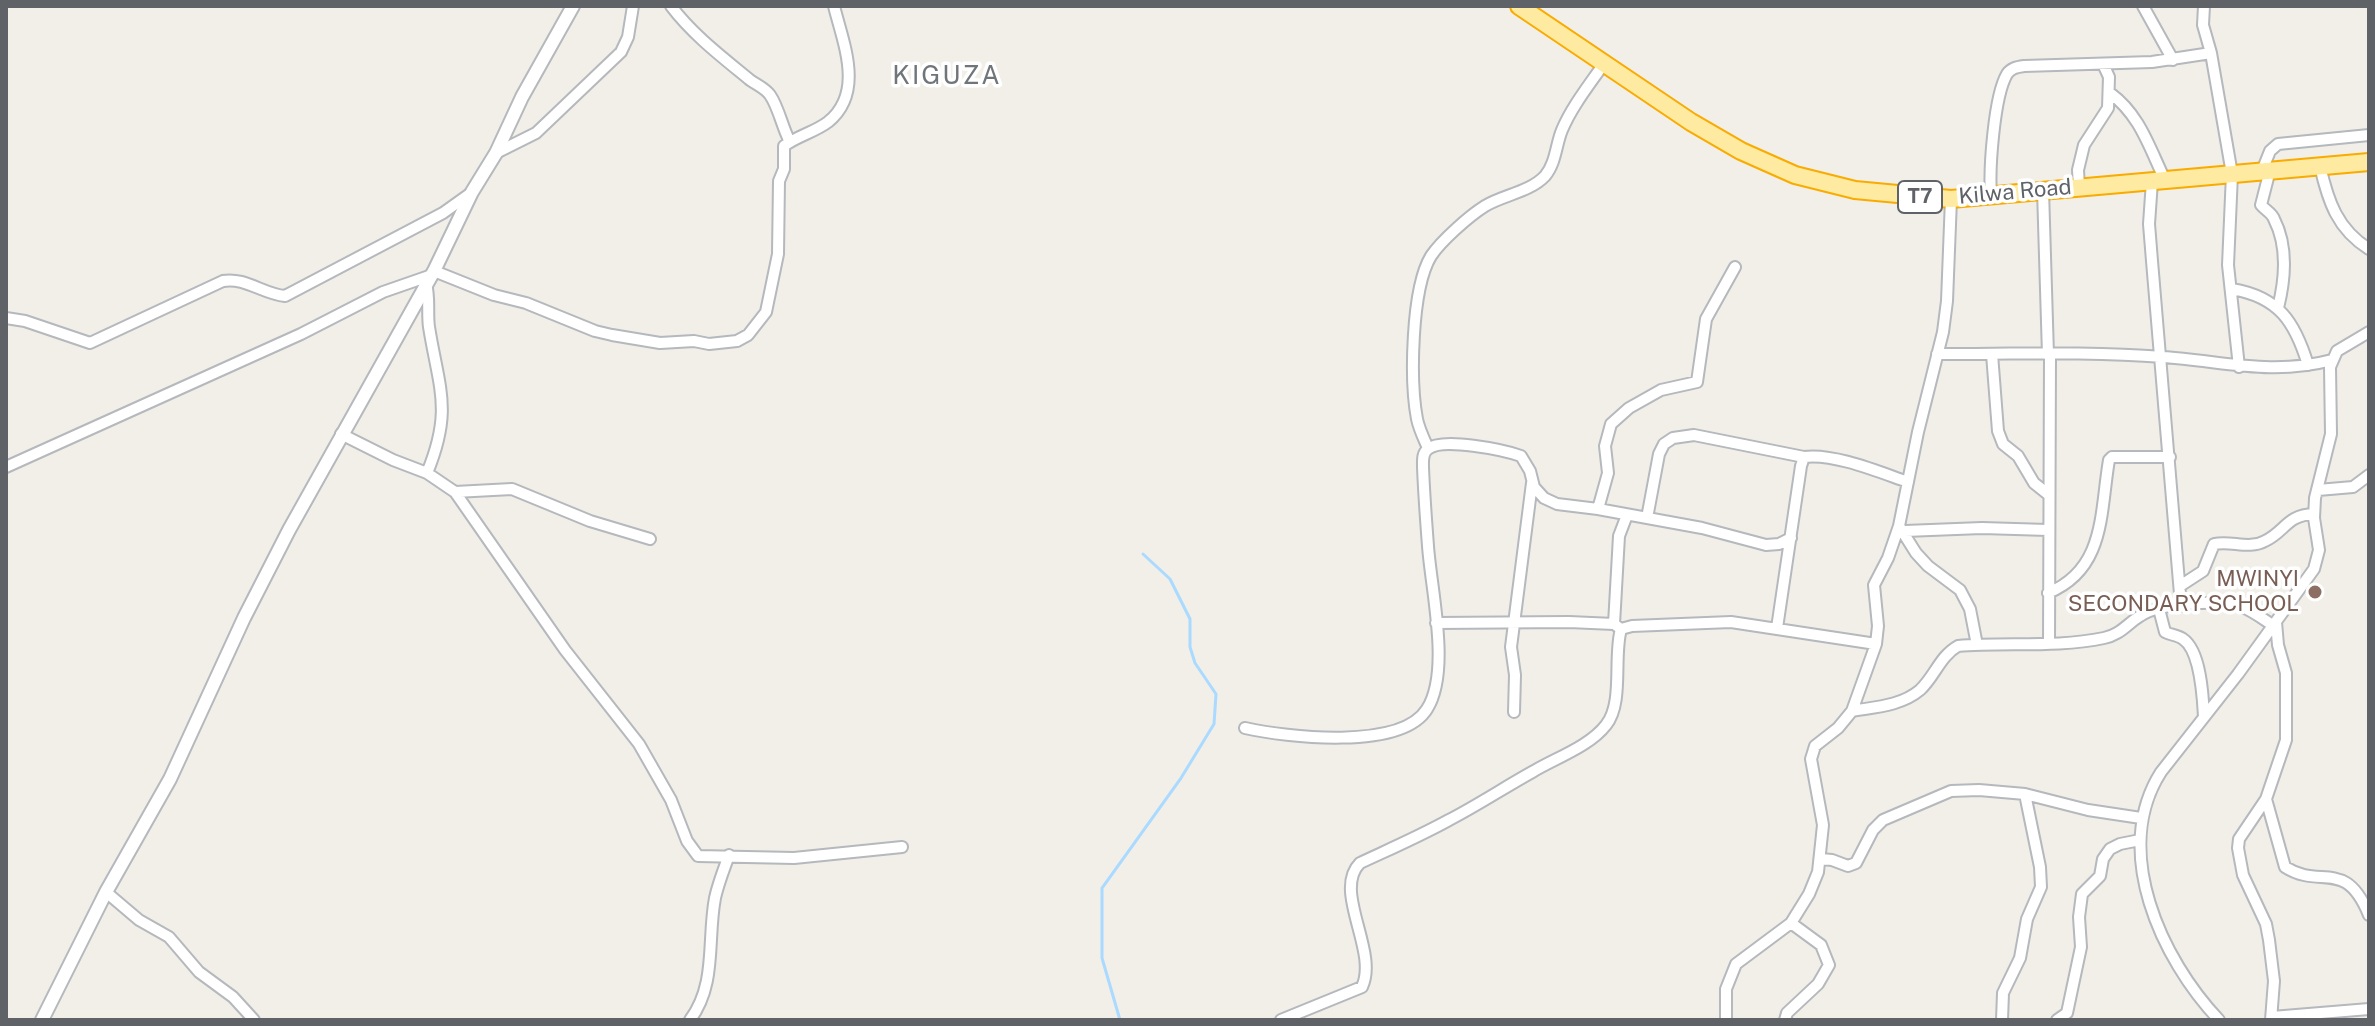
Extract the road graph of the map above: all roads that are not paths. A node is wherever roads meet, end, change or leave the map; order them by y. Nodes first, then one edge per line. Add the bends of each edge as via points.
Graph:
1 (573, 6) edge
2 (633, 6) edge
3 (671, 6) edge
4 (834, 6) edge
5 (1519, 6) edge
6 (2143, 6) edge
7 (2204, 6) edge
8 (2211, 53) junction
9 (2173, 60) junction
10 (1605, 62) junction
11 (2103, 64) junction
12 (2110, 93) junction
13 (2369, 135) edge
14 (790, 142) junction
15 (496, 153) junction
16 (2369, 162) edge
17 (2320, 166) junction
18 (2266, 171) junction
19 (2232, 174) junction
20 (2158, 180) junction
21 (2079, 187) junction
22 (2043, 190) junction
23 (472, 192) junction
24 (1991, 195) junction
25 (1951, 199) junction
26 (2369, 249) edge
27 (1735, 267) dead end
28 (430, 277) junction
29 (2232, 289) junction
30 (2278, 308) junction
31 (6, 318) edge
32 (2369, 332) edge
33 (1937, 354) junction
34 (1992, 354) junction
35 (2049, 355) junction
36 (2160, 356) junction
37 (2332, 360) junction
38 (2308, 365) junction
39 (2239, 367) junction
40 (341, 434) junction
41 (1428, 448) junction
42 (1804, 457) junction
43 (2170, 457) junction
44 (6, 467) edge
45 (427, 473) junction
46 (2369, 475) edge
47 (1908, 482) junction
48 (1532, 483) junction
49 (2318, 490) junction
50 (455, 492) junction
51 (2049, 495) junction
52 (1598, 509) junction
53 (2314, 514) junction
54 (1627, 515) junction
55 (1647, 518) junction
56 (1902, 529) junction
57 (2048, 530) junction
58 (1791, 538) junction
59 (650, 539) dead end
60 (2180, 586) junction
61 (2048, 593) junction
62 (2181, 606) junction
63 (2159, 609) junction
64 (1436, 623) junction
65 (1515, 624) junction
66 (2275, 624) junction
67 (1618, 627) junction
68 (1777, 628) junction
69 (1876, 644) junction
70 (2049, 644) junction
71 (1977, 645) junction
72 (1852, 711) junction
73 (1514, 712) dead end
74 (2204, 717) junction
75 (1245, 728) dead end
76 (2025, 794) junction
77 (2266, 799) junction
78 (2141, 818) junction
79 (2140, 840) junction
80 (902, 847) dead end
81 (729, 855) junction
82 (1821, 859) junction
83 (106, 892) junction
84 (2369, 915) edge
85 (1791, 923) junction
86 (2369, 1009) edge
87 (2271, 1018) edge
88 (42, 1020) edge
89 (254, 1020) edge
90 (690, 1020) edge
91 (1281, 1020) edge
92 (1726, 1020) edge
93 (1785, 1020) edge
94 (2002, 1020) edge
95 (2057, 1020) edge
96 (2219, 1020) edge

1 - 15 street
2 - 15 street via 621,52 536,133
3 - 14 street via 712,50 772,97
4 - 14 street via 849,84 829,121
5 - 10 highway, Kilwa Road / T7
6 - 9 street
7 - 8 street
8 - 9 street
8 - 19 street
9 - 11 street
10 - 25 highway, Kilwa Road / T7 via 1691,122 1766,164 1855,190
10 - 41 street via 1562,131 1545,175 1484,206 1444,241 1424,270 1416,316 1414,386
11 - 12 street
11 - 24 street via 2024,66 2009,72 1991,145
12 - 20 street via 2133,114 2147,138
12 - 21 street via 2105,116 2084,145
13 - 18 street via 2278,144 2267,156
14 - 28 street via 783,151 778,254 766,312 737,341 660,343 612,335 526,303
15 - 23 street
16 - 17 highway, Kilwa Road / T7
17 - 18 highway, Kilwa Road / T7
17 - 26 street via 2333,212
18 - 19 highway, Kilwa Road / T7
18 - 30 street via 2261,203 2275,219 2285,262
19 - 20 highway, Kilwa Road / T7
19 - 29 street
20 - 21 highway, Kilwa Road / T7
20 - 36 street via 2149,224
21 - 22 highway, Kilwa Road / T7
22 - 24 highway, Kilwa Road / T7
22 - 35 street
23 - 28 street
23 - 31 street via 443,213 285,296 223,281 90,343
24 - 25 highway, Kilwa Road / T7
25 - 33 street via 1945,317
27 - 52 street via 1706,319 1697,382 1661,390 1611,424 1605,446 1608,473
28 - 40 street
28 - 44 street via 383,292
28 - 45 street via 429,325 444,402
29 - 30 street
29 - 39 street
30 - 38 street via 2294,328
32 - 37 street via 2344,345
33 - 34 street
33 - 47 street
34 - 35 street
34 - 51 street via 2003,444
35 - 36 street
35 - 51 street
36 - 39 street
36 - 43 street
37 - 38 street
37 - 49 street via 2331,434
38 - 39 street
40 - 45 street
40 - 83 street via 244,618 170,779
41 - 48 street via 1474,446 1521,456
41 - 64 street via 1423,467
42 - 47 street
42 - 55 street via 1694,435 1673,438 1659,454
42 - 58 street
43 - 60 street
43 - 61 street via 2112,457 2091,558
45 - 50 street
46 - 49 street via 2353,487
47 - 56 street
48 - 52 street via 1557,504
48 - 65 street
49 - 53 street
50 - 59 street via 512,489
50 - 81 street via 565,650 639,744 692,851 698,856
51 - 57 street
52 - 54 street
53 - 60 street via 2294,517 2256,545 2214,544 2203,571
53 - 66 street via 2317,560
54 - 55 street
54 - 67 street via 1619,536
55 - 58 street via 1766,545
56 - 57 street
56 - 69 street via 1874,585
56 - 71 street via 1928,566 1960,590
57 - 61 street
58 - 68 street
60 - 62 street
61 - 70 street
62 - 63 street
62 - 66 street via 2233,605
63 - 70 street via 2115,635
63 - 74 street via 2165,632 2185,640 2192,652
64 - 65 street
64 - 75 street via 1436,691 1425,712 1407,726 1382,733 1306,738
65 - 67 street
65 - 73 street
66 - 74 street
66 - 77 street via 2286,673 2288,723
67 - 68 street via 1720,621
67 - 91 street via 1616,692 1607,725 1483,802 1360,863 1351,883 1367,969 1362,987
68 - 69 street
69 - 72 street
70 - 71 street
71 - 72 street via 1948,652 1920,690 1906,698
72 - 82 street via 1815,746 1811,759 1822,812
74 - 78 street via 2156,779
76 - 78 street
76 - 82 street via 1951,791 1883,820 1856,863
76 - 94 street via 2041,887 2027,919 2020,958 2003,993
77 - 84 street via 2285,867 2340,878
77 - 87 street via 2238,848 2243,875 2266,924 2274,981
78 - 79 street
79 - 95 street via 2110,849 2100,876 2082,894 2080,956 2067,1013
79 - 96 street via 2149,897 2164,942 2190,986
80 - 81 street via 794,858
81 - 90 street via 715,898 704,995
82 - 85 street
83 - 88 street
83 - 89 street via 169,937 199,972
85 - 92 street via 1736,964 1726,989
85 - 93 street via 1821,945 1829,965
86 - 87 street

